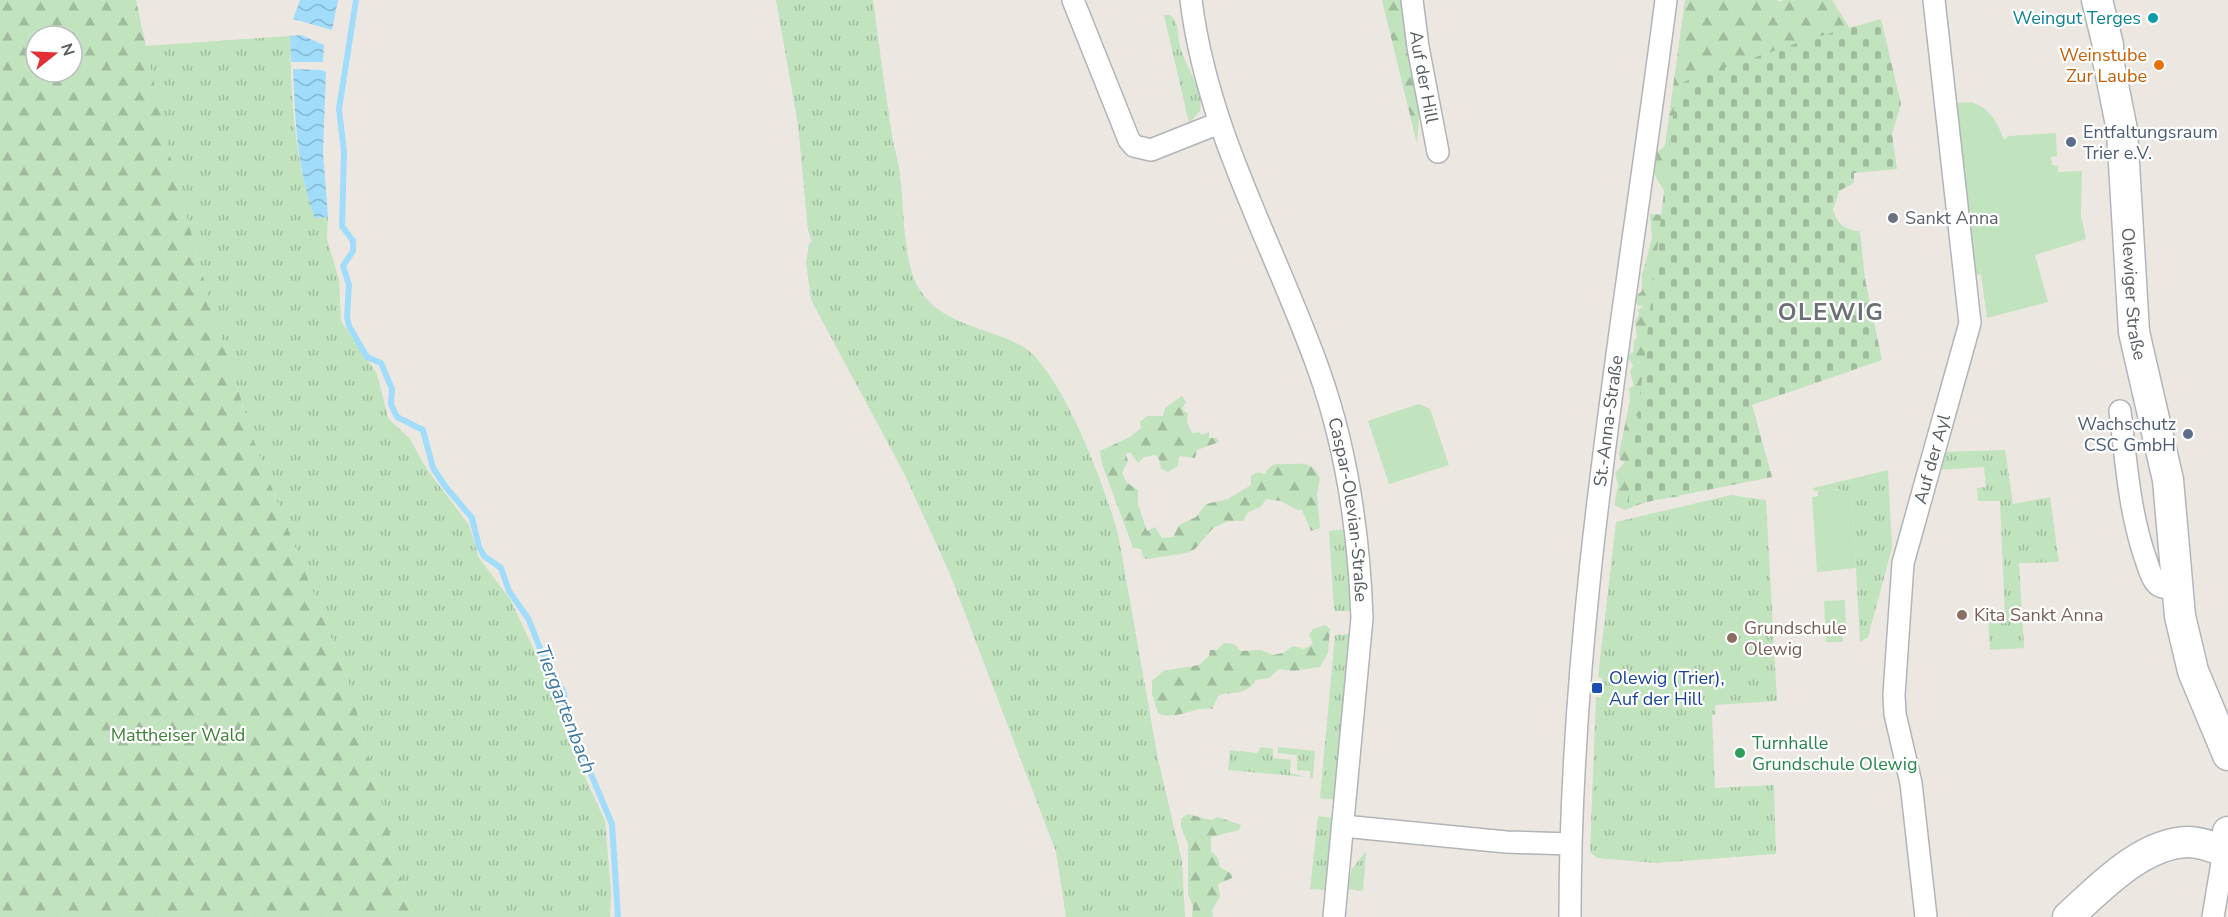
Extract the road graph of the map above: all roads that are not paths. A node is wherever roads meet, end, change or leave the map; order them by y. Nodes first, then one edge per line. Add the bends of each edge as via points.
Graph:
1 (1073, 0) edge
2 (1191, 0) edge
3 (1412, 0) edge
4 (1666, 0) edge
5 (1935, 0) edge
6 (2097, 0) edge
7 (1220, 123) junction
8 (1438, 152) dead end
9 (2120, 411) dead end
10 (2177, 588) junction
11 (2228, 755) edge
12 (1343, 826) junction
13 (2226, 842) edge
14 (1570, 844) junction
15 (1334, 917) edge
16 (1570, 917) edge
17 (1926, 917) edge
18 (2068, 917) edge
19 (2213, 917) edge

1 - 7 street via 1134,146 1151,150
2 - 7 street, Caspar-Olevian-Straße via 1206,77
3 - 8 street, Auf der Hill
4 - 14 street, St.-Anna-Straße via 1588,588 1577,688
5 - 17 street, Auf der Ayl via 1970,323 1903,563 1898,627 1895,714 1911,783
6 - 10 street, Olewiger Straße via 2122,130 2133,332 2168,480
7 - 12 street, Caspar-Olevian-Straße via 1318,368 1349,486 1362,618
9 - 10 street via 2128,485 2142,548 2156,583 2164,588
10 - 11 street, Olewiger Straße via 2190,662
12 - 14 street via 1486,841
12 - 15 street, Caspar-Olevian-Straße
13 - 18 street via 2188,842 2160,849 2133,864
13 - 19 street
14 - 16 street, St.-Anna-Straße

